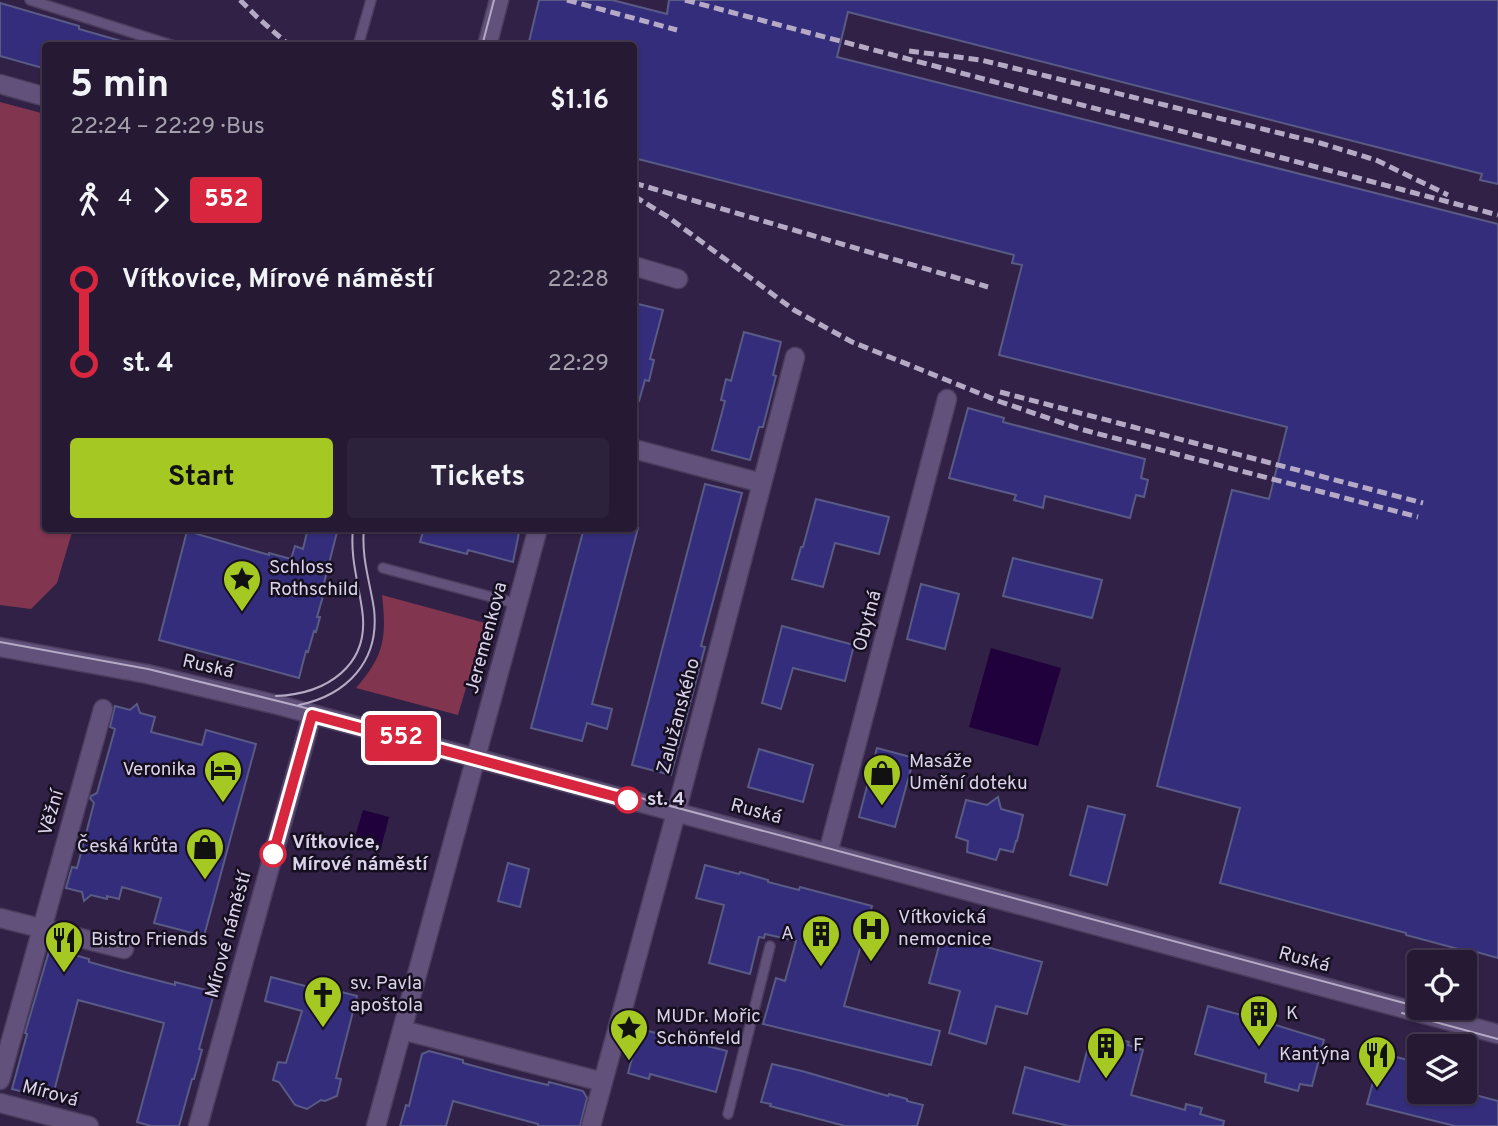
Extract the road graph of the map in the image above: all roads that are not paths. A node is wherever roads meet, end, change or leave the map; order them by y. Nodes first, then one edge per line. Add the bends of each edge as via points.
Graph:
1 (30, 0) edge
2 (371, 0) edge
3 (499, 0) edge
4 (53, 4) edge
5 (162, 42) edge
6 (359, 42) edge
7 (487, 42) edge
8 (0, 84) edge
9 (42, 96) edge
10 (637, 267) edge
11 (678, 279) dead end
12 (795, 357) dead end
13 (947, 399) dead end
14 (637, 450) edge
15 (762, 484) junction
16 (537, 532) edge
17 (383, 568) dead end
18 (518, 604) junction
19 (0, 647) edge
20 (103, 709) dead end
21 (312, 715) junction
22 (476, 758) junction
23 (676, 813) junction
24 (828, 853) junction
25 (0, 918) edge
26 (41, 928) junction
27 (770, 946) dead end
28 (124, 949) dead end
29 (402, 1030) junction
30 (1498, 1034) edge
31 (0, 1080) edge
32 (603, 1082) junction
33 (0, 1103) edge
34 (728, 1114) dead end
35 (89, 1126) edge
36 (198, 1126) edge
37 (376, 1126) edge
38 (591, 1126) edge

1 - 4 lane
2 - 6 lane
3 - 7 street
4 - 5 lane
8 - 9 street
10 - 11 street
12 - 15 street, Zalužanského
13 - 24 street, Obytná
14 - 15 street
15 - 23 street, Zalužanského
16 - 18 street, Jeremenkova
17 - 18 lane
18 - 22 street, Jeremenkova
19 - 21 street, Ruská via 147,674
20 - 26 street, Věžní
21 - 22 street, Ruská
21 - 36 street, Mírové náměstí
22 - 23 street, Ruská
22 - 29 street
23 - 24 street, Ruská
23 - 32 street, Zalužanského
24 - 30 street, Ruská
25 - 26 street
26 - 28 street
26 - 31 street, Věžní
27 - 34 lane
29 - 32 street
29 - 37 street
32 - 38 street, Zalužanského
33 - 35 street, Mírová

